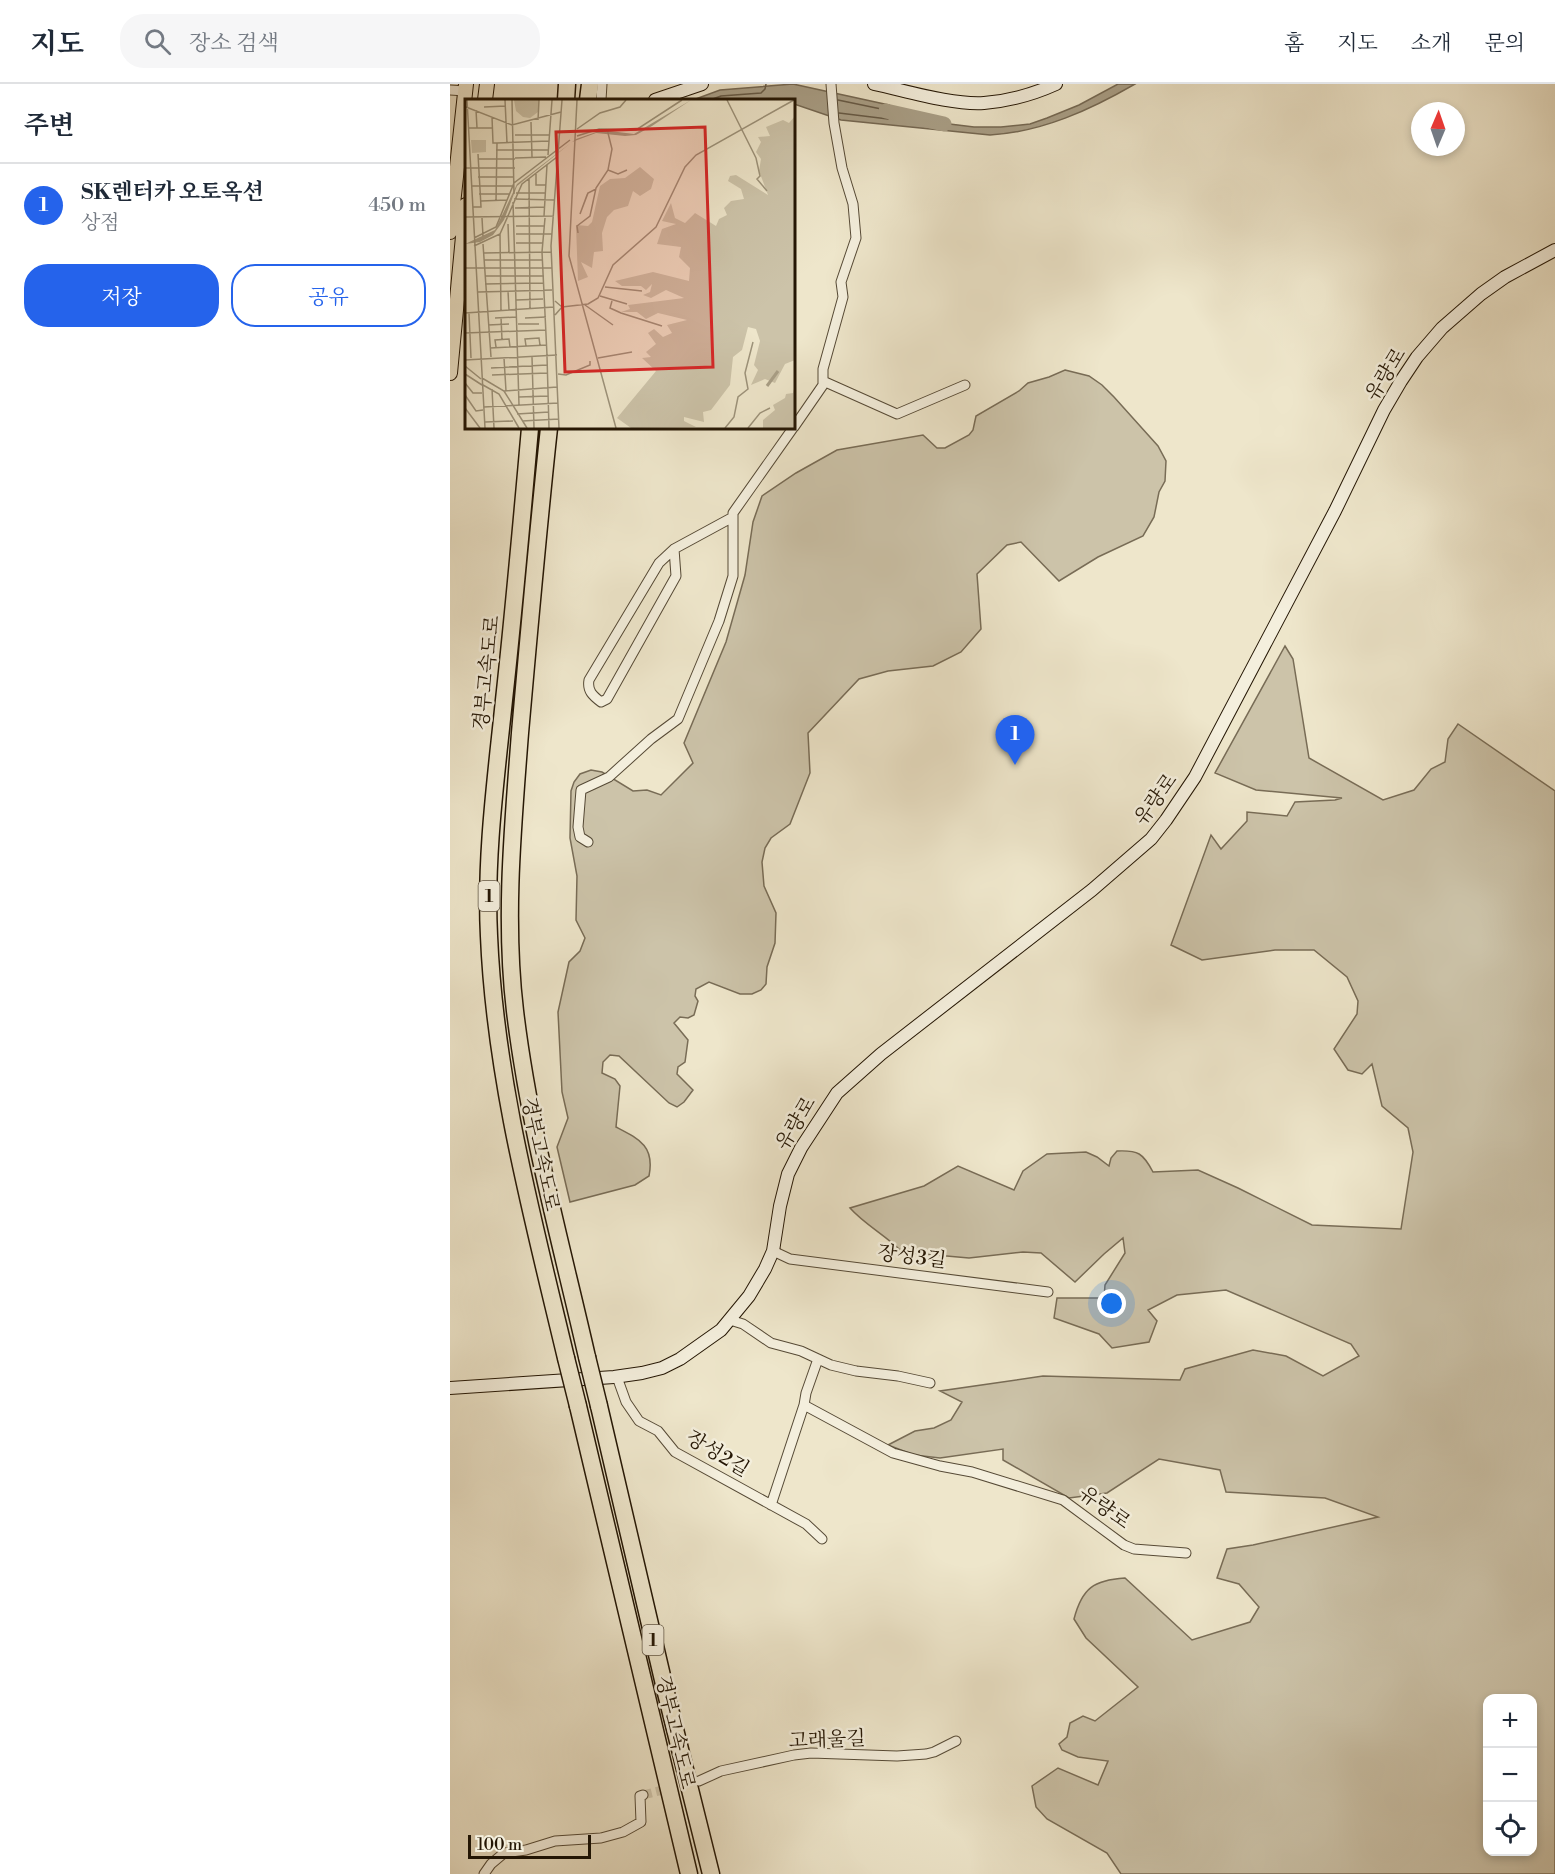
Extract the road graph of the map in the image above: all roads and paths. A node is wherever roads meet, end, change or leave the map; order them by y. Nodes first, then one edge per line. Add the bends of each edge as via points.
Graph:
1 (487, 84) edge
2 (567, 84) edge
3 (590, 84) edge
4 (602, 84) edge
5 (702, 84) edge
6 (831, 84) edge
7 (874, 84) edge
8 (1056, 84) edge
9 (465, 88) edge
10 (450, 90) edge
11 (485, 99) edge
12 (566, 99) edge
13 (588, 99) edge
14 (601, 99) edge
15 (658, 99) edge
16 (465, 199) edge
17 (451, 217) edge
18 (465, 222) edge
19 (1555, 250) edge
20 (450, 373) edge
21 (823, 381) junction
22 (965, 385) dead end
23 (795, 424) edge
24 (530, 429) edge
25 (549, 429) edge
26 (792, 429) edge
27 (733, 517) junction
28 (674, 549) junction
29 (588, 842) dead end
30 (773, 1251) junction
31 (1048, 1292) dead end
32 (730, 1320) junction
33 (818, 1359) junction
34 (617, 1377) junction
35 (930, 1383) dead end
36 (450, 1388) edge
37 (804, 1405) junction
38 (771, 1505) junction
39 (822, 1539) dead end
40 (1186, 1553) dead end
41 (957, 1741) dead end
42 (699, 1781) tunnel mouth
43 (643, 1795) dead end
44 (484, 1874) edge
45 (689, 1874) edge
46 (711, 1874) edge

1 - 11 main road
2 - 12 highway
3 - 13 highway
4 - 14 street
5 - 15 street
6 - 21 street via 834,122 853,204 856,238 841,282 843,297
7 - 8 street via 982,103 1008,100
9 - 10 street
9 - 17 main road
16 - 17 street
18 - 20 main road
19 - 30 street, 유량로 via 1480,294 1417,357 1384,410 1195,777 1151,839 837,1093 788,1174
21 - 22 street via 897,414
21 - 23 street
24 - 45 highway, 경부고속도로 / 1, bridge via 494,797 489,934 493,1004 528,1198
25 - 46 highway, 경부고속도로 / 1, bridge via 515,798 510,938 515,1010 526,1086 587,1357
26 - 27 street
27 - 28 street
27 - 29 street via 733,576 719,621 678,719 609,777 581,790 578,827 580,837
28 - 28 street via 659,563 589,680 592,696 601,702 608,699 676,576
30 - 31 street, 장성3길 via 790,1259
30 - 32 street, 유량로 via 749,1296
32 - 33 street via 771,1343
32 - 34 street, 유량로 via 680,1359 662,1368
33 - 35 street via 856,1371
33 - 37 street
34 - 36 street, 유량로
34 - 38 street, 장성2길 via 626,1402 639,1421 658,1431 675,1452
37 - 38 street
37 - 40 street, 유량로 via 893,1453 1063,1500 1134,1549
38 - 39 street, 장성2길 via 806,1524
41 - 42 street, 고래울길 via 917,1755 794,1755 721,1771
43 - 44 street via 641,1822 623,1832 504,1853

